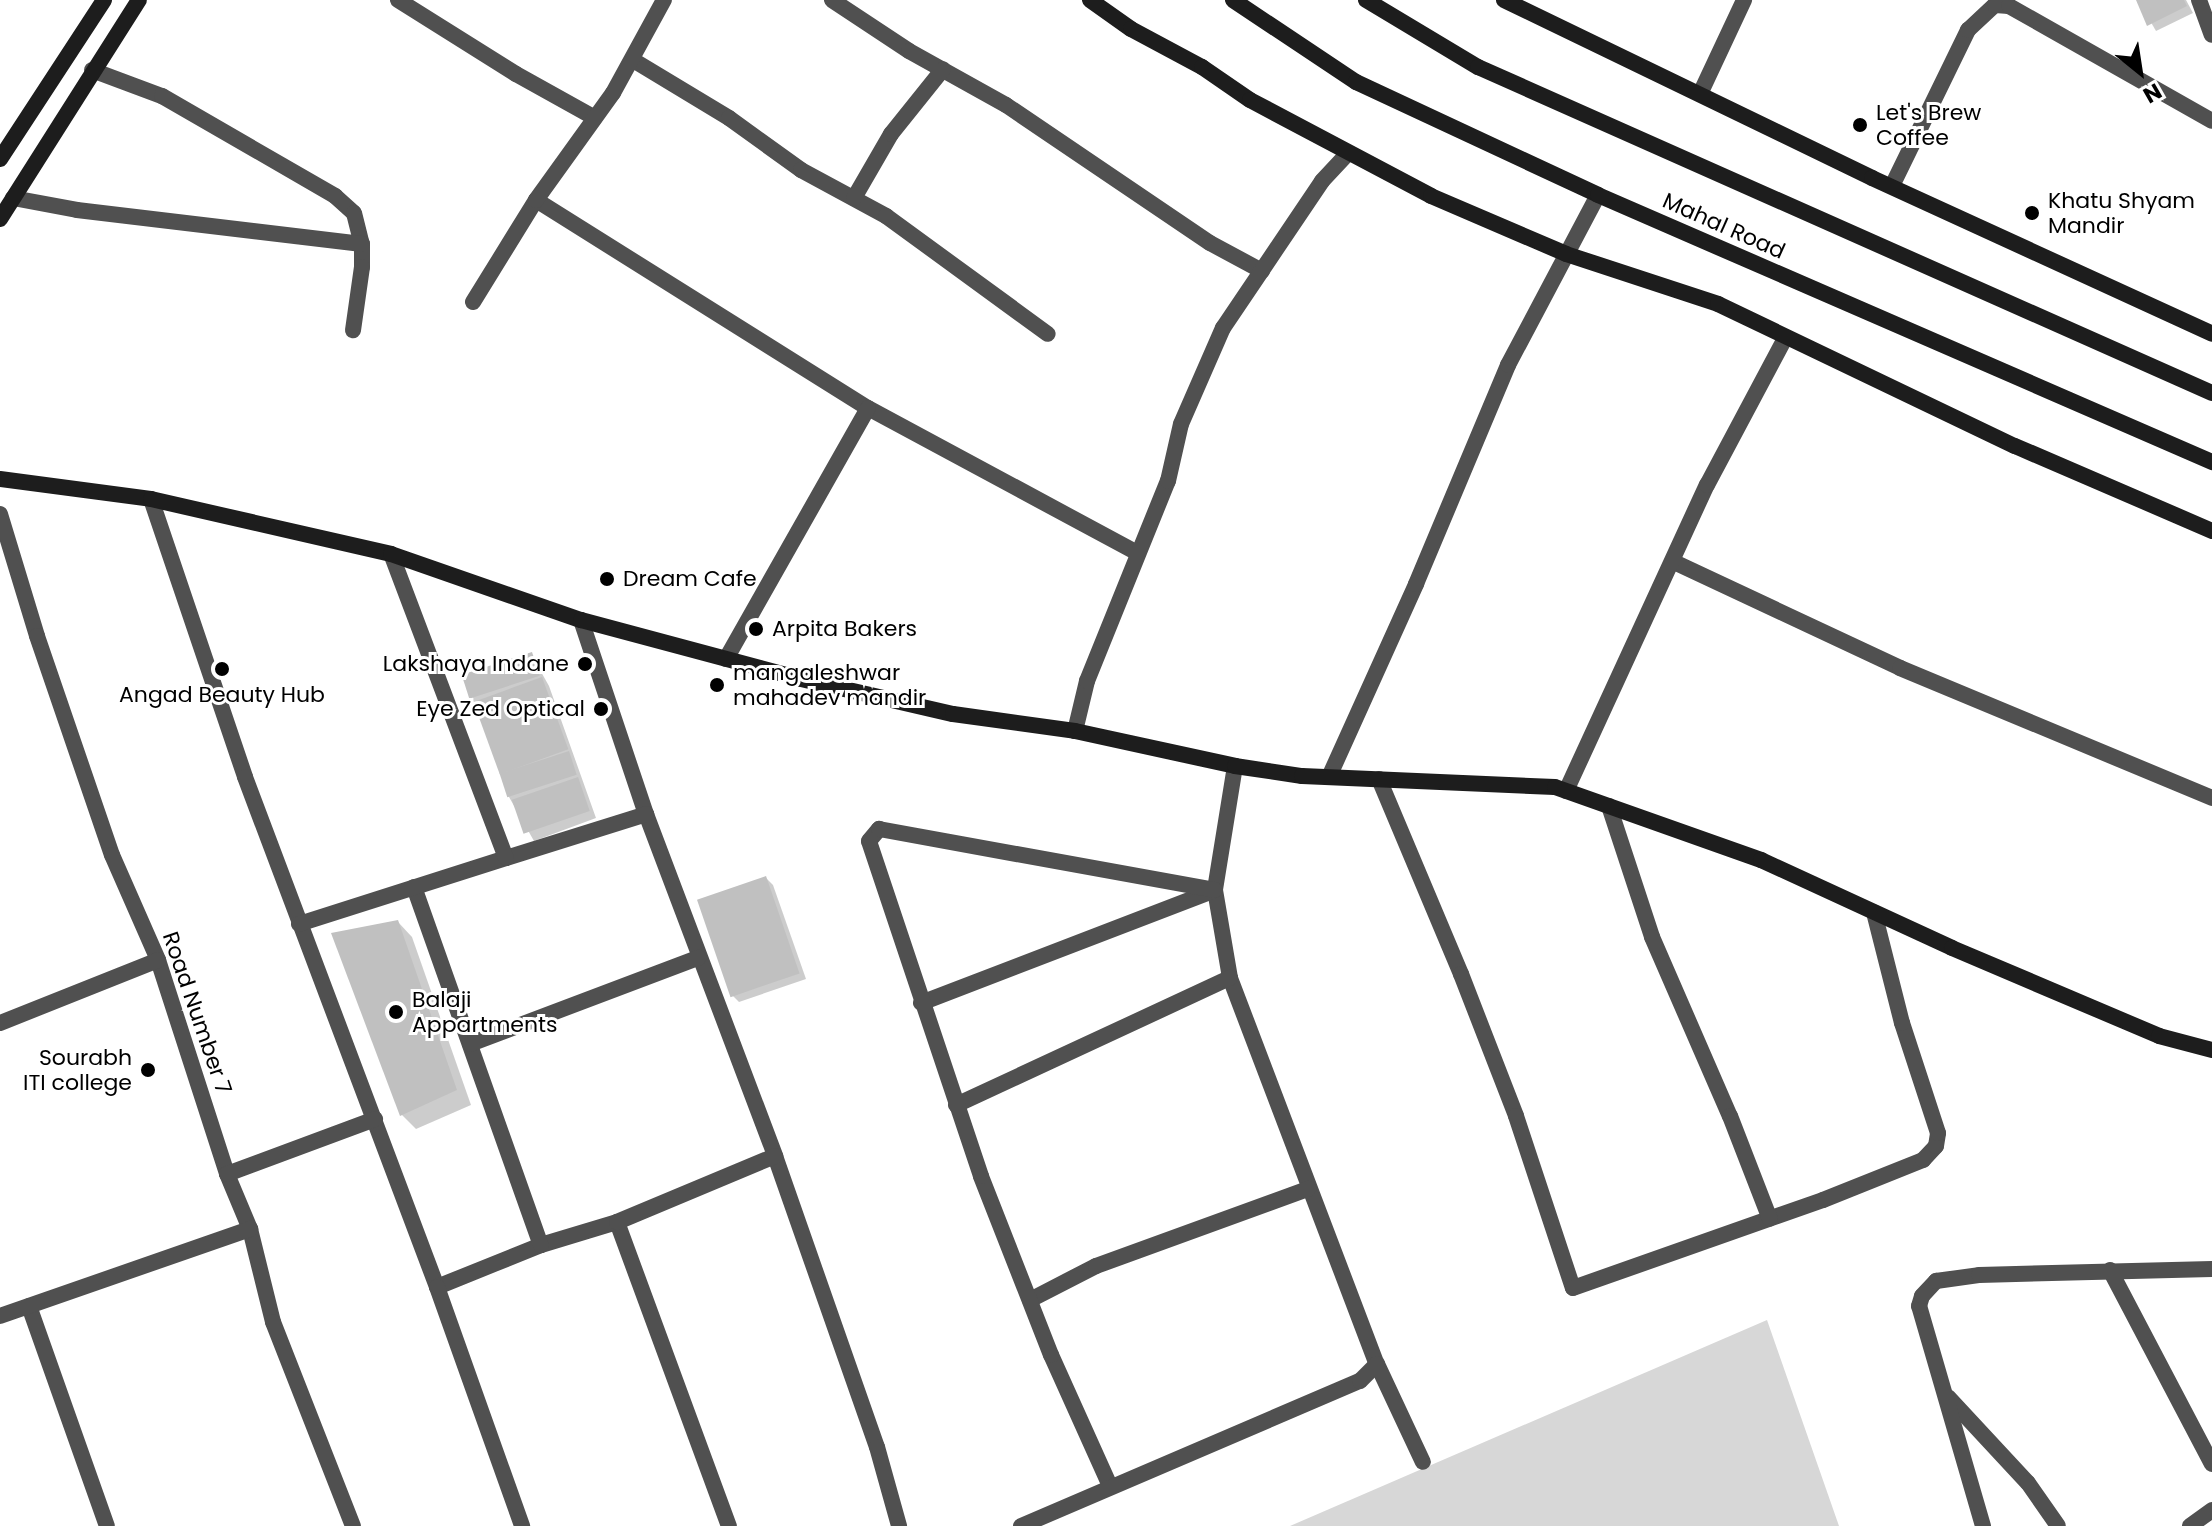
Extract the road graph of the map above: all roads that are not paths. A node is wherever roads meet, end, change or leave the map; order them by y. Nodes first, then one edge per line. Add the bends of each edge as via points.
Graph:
1 (104, 0) edge
2 (139, 0) edge
3 (398, 0) edge
4 (664, 0) edge
5 (832, 0) edge
6 (1090, 0) edge
7 (1233, 0) edge
8 (1366, 0) edge
9 (1504, 0) edge
10 (1744, 0) edge
11 (2199, 0) edge
12 (1993, 3) edge
13 (2212, 35) edge
14 (633, 60) junction
15 (943, 69) junction
16 (92, 70) junction
17 (1700, 94) junction
18 (595, 118) junction
19 (2212, 121) edge
20 (1347, 154) junction
21 (0, 159) edge
22 (1892, 186) junction
23 (1598, 195) junction
24 (13, 198) junction
25 (854, 198) junction
26 (536, 200) junction
27 (0, 219) edge
28 (362, 244) junction
29 (1566, 254) junction
30 (1262, 271) junction
31 (473, 302) dead end
32 (353, 330) dead end
33 (1048, 334) dead end
34 (2212, 334) edge
35 (1785, 338) junction
36 (2212, 393) edge
37 (868, 408) junction
38 (2212, 462) edge
39 (0, 479) edge
40 (151, 499) junction
41 (0, 514) edge
42 (2212, 531) edge
43 (1137, 553) junction
44 (391, 554) junction
45 (1674, 562) junction
46 (581, 620) junction
47 (726, 659) junction
48 (1075, 731) junction
49 (1235, 766) junction
50 (1329, 777) junction
51 (1379, 779) junction
52 (1566, 791) junction
53 (2212, 798) edge
54 (1609, 806) junction
55 (646, 814) junction
56 (506, 858) junction
57 (414, 887) junction
58 (1215, 890) junction
59 (1874, 912) junction
60 (299, 924) junction
61 (698, 958) junction
62 (158, 960) junction
63 (1230, 978) junction
64 (921, 1003) junction
65 (0, 1023) edge
66 (470, 1044) junction
67 (2212, 1050) edge
68 (956, 1105) junction
69 (375, 1119) junction
70 (775, 1156) junction
71 (227, 1174) junction
72 (1308, 1189) junction
73 (1770, 1219) junction
74 (617, 1222) junction
75 (250, 1229) junction
76 (541, 1245) junction
77 (2212, 1269) edge
78 (2110, 1270) junction
79 (437, 1287) junction
80 (1030, 1300) junction
81 (29, 1306) junction
82 (0, 1316) edge
83 (1377, 1364) junction
84 (1946, 1395) junction
85 (1423, 1462) dead end
86 (2212, 1464) edge
87 (1110, 1486) junction
88 (2212, 1510) edge
89 (107, 1526) edge
90 (353, 1526) edge
91 (522, 1526) edge
92 (729, 1526) edge
93 (899, 1526) edge
94 (1021, 1526) edge
95 (1983, 1526) edge
96 (2058, 1526) edge
97 (2190, 1526) edge

1 - 21 street
2 - 16 street
3 - 18 street
4 - 14 street
5 - 15 street
6 - 20 street
7 - 23 street, Mahal Road via 1356,82
8 - 36 street, Mahal Road via 1478,67
9 - 17 street
10 - 17 street
11 - 13 street
12 - 19 street via 2009,6
12 - 22 street via 1968,30
14 - 18 street
14 - 25 street via 729,118 801,170
15 - 25 street via 891,134
15 - 30 street via 1006,105 1210,243
16 - 24 street
16 - 28 street via 162,96 335,196 354,213
17 - 22 street
18 - 26 street
20 - 29 street
20 - 30 street via 1322,181
22 - 34 street
23 - 29 street
23 - 38 street, Mahal Road
24 - 27 street
24 - 28 street
25 - 33 street
26 - 31 street
26 - 37 street
28 - 32 street
29 - 35 street via 1718,304
29 - 50 street via 1508,365
30 - 43 street via 1223,328 1181,424 1168,481
35 - 42 street
35 - 45 street via 1707,485
37 - 43 street
37 - 47 street
39 - 40 street
40 - 44 street
40 - 60 street
41 - 62 street, Road Number 7 via 112,855
43 - 48 street via 1087,681
44 - 46 street
44 - 56 street
45 - 52 street
45 - 53 street via 1900,668
46 - 47 street
46 - 55 street
47 - 48 street via 953,714
48 - 49 street
49 - 50 street
49 - 58 street
50 - 51 street
51 - 52 street
51 - 73 street via 1511,1102 1573,1288
52 - 54 street
54 - 59 street via 1761,860
54 - 73 street via 1652,937
55 - 56 street
55 - 61 street
56 - 57 street
57 - 60 street
57 - 66 street
58 - 63 street
58 - 64 street
58 - 64 street via 879,829 869,841
59 - 67 street via 2159,1036
59 - 73 street via 1938,1133 1936,1146 1923,1160
60 - 69 street
61 - 66 street
61 - 70 street
62 - 65 street
62 - 71 street, Road Number 7
63 - 68 street
63 - 72 street
64 - 68 street
66 - 76 street
68 - 80 street
69 - 71 street
69 - 79 street
70 - 74 street
70 - 93 street via 877,1447
71 - 75 street, Road Number 7
72 - 80 street via 1096,1266
72 - 83 street
74 - 76 street
74 - 92 street
75 - 81 street
75 - 90 street, Road Number 7 via 273,1322
76 - 79 street
77 - 78 street
78 - 84 street via 1936,1281 1919,1306
78 - 86 street
79 - 91 street
80 - 87 street
81 - 82 street
81 - 89 street
83 - 85 street
83 - 87 street via 1360,1381
84 - 95 street
84 - 96 street via 2028,1483
87 - 94 street
88 - 97 street

